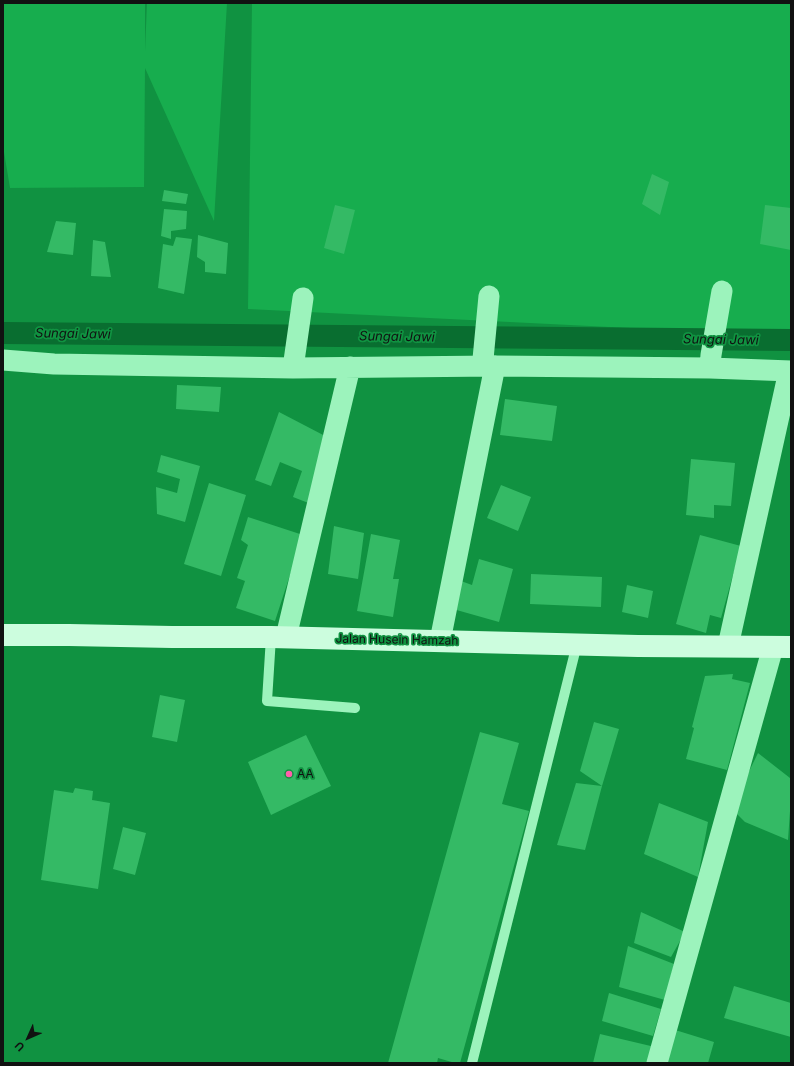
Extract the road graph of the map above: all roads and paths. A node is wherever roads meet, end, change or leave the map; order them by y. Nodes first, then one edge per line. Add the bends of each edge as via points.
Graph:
1 (722, 291) dead end
2 (488, 296) dead end
3 (302, 307) dead end
4 (294, 359) junction
5 (3, 360) edge
6 (710, 362) junction
7 (350, 367) junction
8 (489, 370) junction
9 (790, 371) edge
10 (3, 635) edge
11 (279, 637) junction
12 (440, 641) junction
13 (577, 644) junction
14 (728, 646) junction
15 (782, 647) edge
16 (355, 708) dead end
17 (472, 1063) edge
18 (657, 1063) edge

1 - 6 street
2 - 8 street
3 - 4 street
4 - 5 street via 54,364
4 - 7 street
6 - 8 street
6 - 9 street
7 - 8 street
7 - 11 street
8 - 12 street
9 - 14 street
10 - 11 street, Jalan Husein Hamzah
11 - 12 street, Jalan Husein Hamzah
11 - 16 lane via 267,701
12 - 13 street, Jalan Husein Hamzah
13 - 14 street, Jalan Husein Hamzah
13 - 17 lane
14 - 15 street, Jalan Husein Hamzah
15 - 18 street

